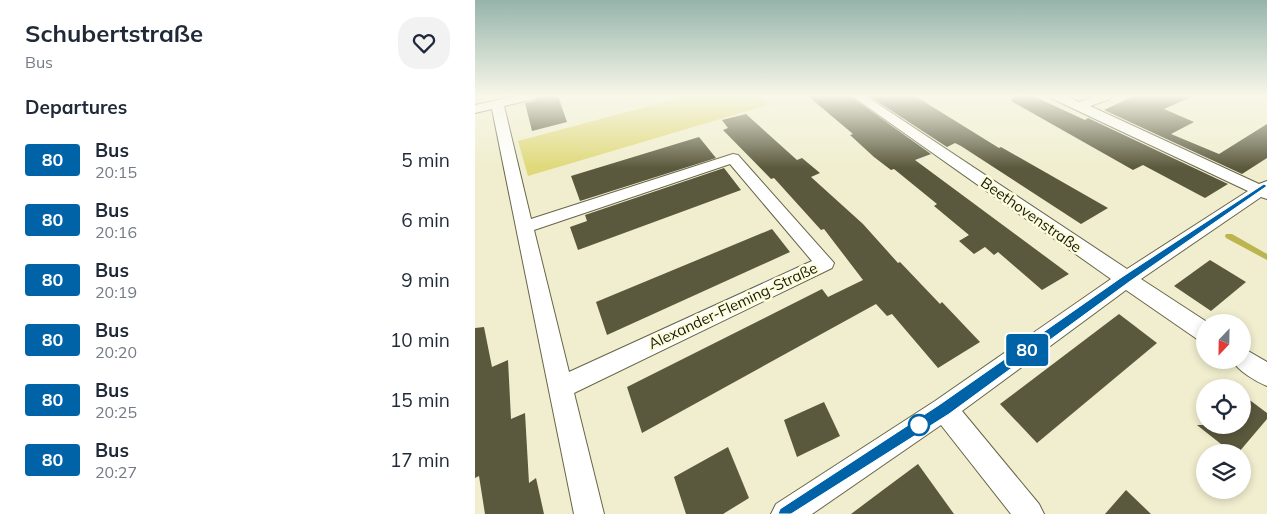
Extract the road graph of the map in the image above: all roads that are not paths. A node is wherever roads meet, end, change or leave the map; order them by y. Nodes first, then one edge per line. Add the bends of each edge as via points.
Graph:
1 (501, 120) edge
2 (893, 120) edge
3 (1110, 120) edge
4 (1265, 191) edge
5 (525, 227) junction
6 (1125, 280) junction
7 (1196, 327) edge
8 (1251, 364) edge
9 (1267, 375) edge
10 (562, 387) junction
11 (944, 409) junction
12 (589, 514) edge
13 (786, 514) edge
14 (1029, 514) edge

1 - 5 street
2 - 6 street, Beethovenstraße
3 - 4 street
4 - 6 street
5 - 10 street
5 - 10 street, Alexander-Fleming-Straße via 733,158 825,263
6 - 7 street, Beethovenstraße
6 - 11 street
8 - 9 street
10 - 12 street
11 - 13 street
11 - 14 street

